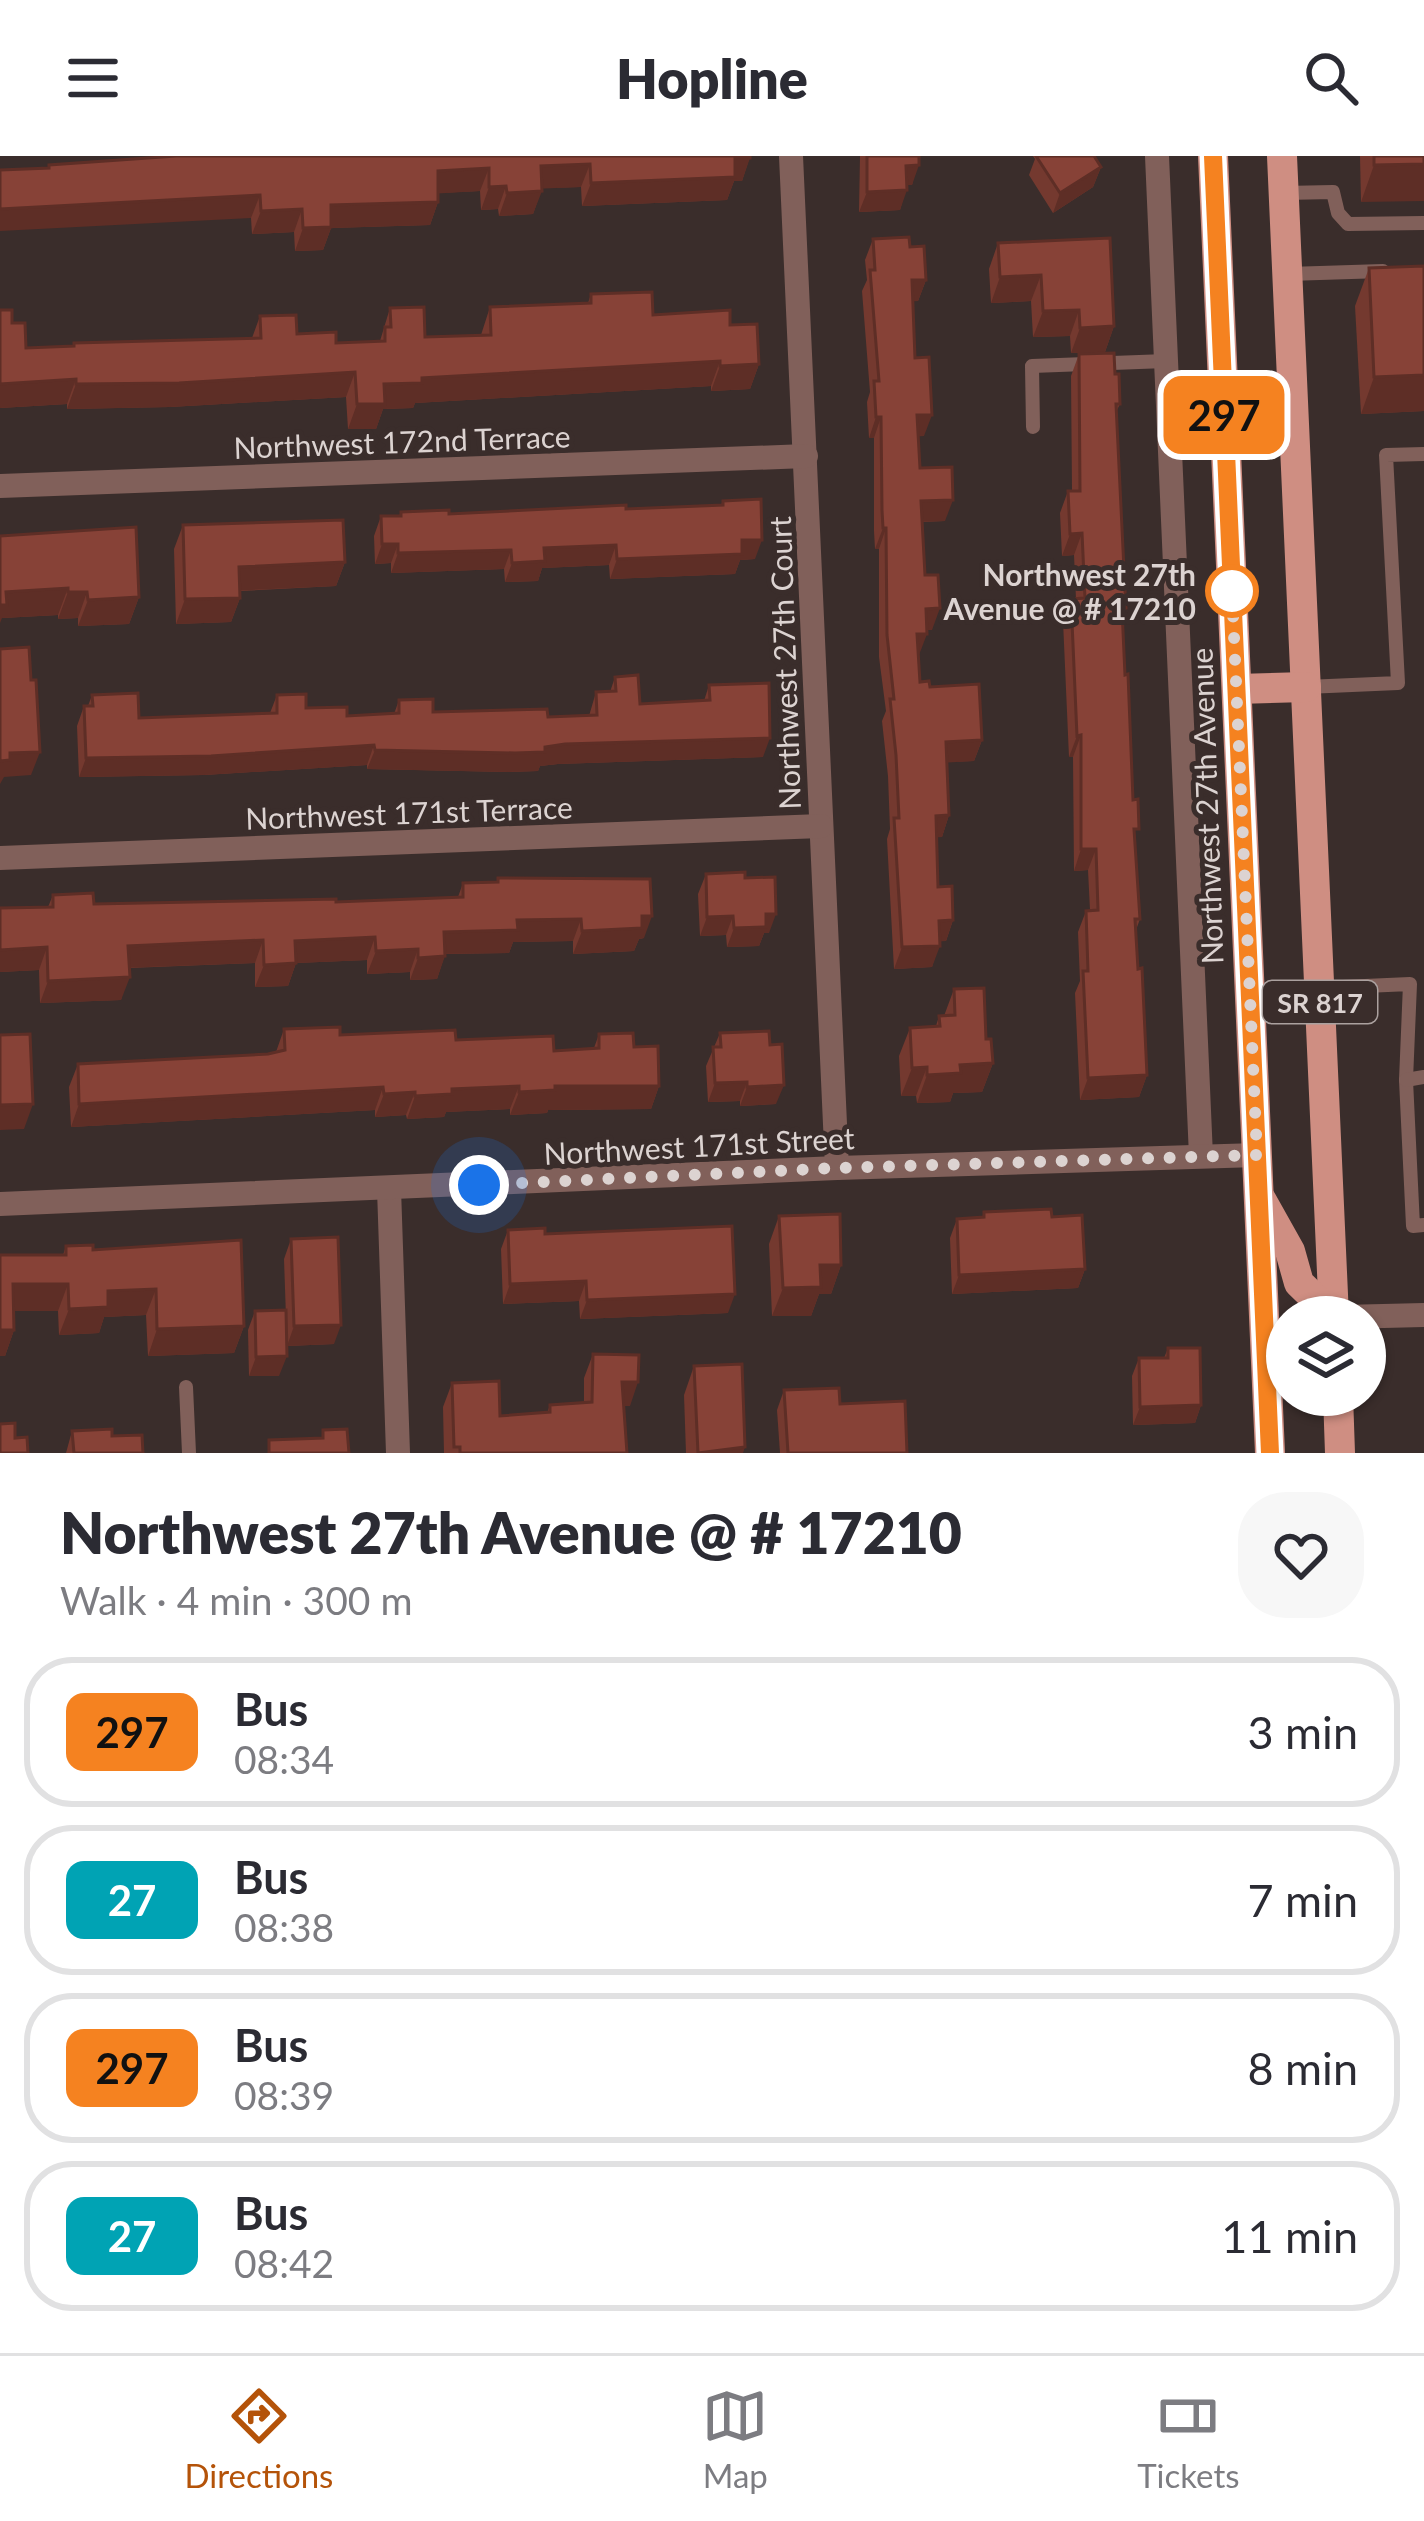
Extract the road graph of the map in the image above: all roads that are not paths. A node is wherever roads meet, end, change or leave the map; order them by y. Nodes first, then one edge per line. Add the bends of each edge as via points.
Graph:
1 (791, 156) edge
2 (1157, 156) edge
3 (1213, 156) edge
4 (1282, 156) edge
5 (1284, 193) junction
6 (1424, 223) edge
7 (1401, 271) edge
8 (1288, 274) junction
9 (1166, 361) junction
10 (1033, 427) dead end
11 (1424, 454) edge
12 (806, 456) junction
13 (0, 486) edge
14 (1306, 687) junction
15 (1237, 689) junction
16 (821, 826) junction
17 (0, 858) edge
18 (1320, 988) junction
19 (1417, 1035) edge
20 (1424, 1077) edge
21 (1406, 1080) junction
22 (1416, 1118) edge
23 (1257, 1155) junction
24 (1201, 1156) junction
25 (837, 1168) junction
26 (1418, 1186) edge
27 (389, 1189) junction
28 (1259, 1196) junction
29 (0, 1204) edge
30 (1424, 1226) edge
31 (1314, 1296) edge
32 (1336, 1296) edge
33 (1424, 1315) edge
34 (1386, 1316) edge
35 (186, 1387) dead end
36 (1339, 1416) edge
37 (190, 1453) edge
38 (398, 1453) edge
39 (1270, 1453) edge
40 (1340, 1453) edge

1 - 12 street, Northwest 27th Court
2 - 9 street
3 - 15 main road, Northwest 27th Avenue / SR 817
4 - 5 main road, SR 817
5 - 6 lane via 1333,192 1348,224
5 - 8 main road, SR 817
7 - 8 lane
8 - 14 main road, SR 817
9 - 10 lane via 1032,366
9 - 24 street
11 - 14 lane via 1385,455 1398,683
12 - 13 street, Northwest 172nd Terrace
12 - 16 street, Northwest 27th Court
14 - 15 main road
14 - 18 main road, SR 817
15 - 23 main road, Northwest 27th Avenue / SR 817
16 - 17 street, Northwest 171st Terrace
16 - 25 street, Northwest 27th Court
18 - 19 lane via 1411,984
18 - 32 main road, SR 817
19 - 21 lane
20 - 21 lane
21 - 22 lane
22 - 26 lane
23 - 24 street, Northwest 171st Street
23 - 28 main road, Northwest 27th Avenue / SR 817
24 - 25 street, Northwest 171st Street
25 - 27 street, Northwest 171st Street
26 - 30 lane via 1413,1226
27 - 29 street, Northwest 171st Street
27 - 38 street
28 - 31 main road via 1299,1283
28 - 39 main road, Northwest 27th Avenue / SR 817
33 - 34 street
35 - 37 lane
36 - 40 main road

